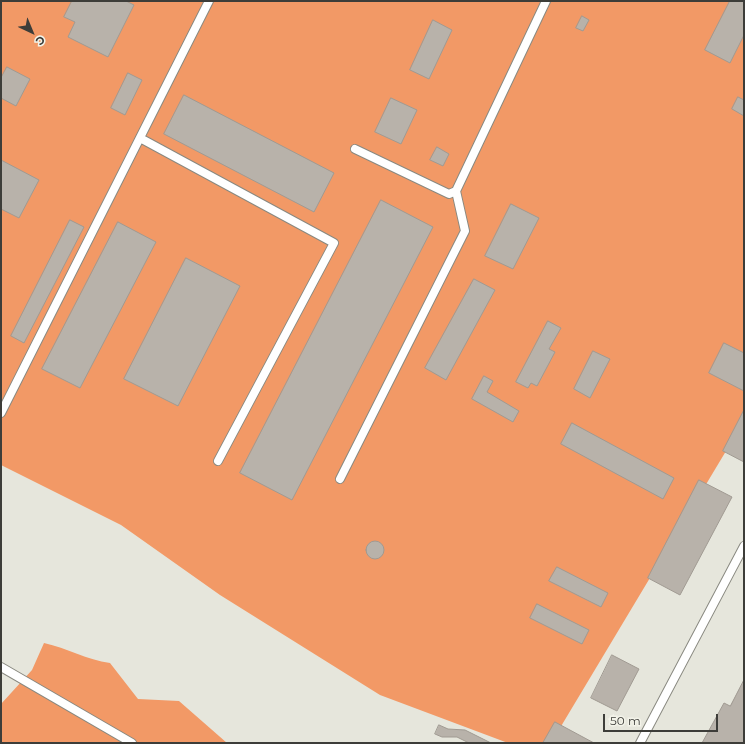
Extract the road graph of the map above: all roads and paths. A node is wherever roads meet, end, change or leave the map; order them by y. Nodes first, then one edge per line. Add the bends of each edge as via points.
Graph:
1 (209, 1) edge
2 (546, 1) edge
3 (140, 138) junction
4 (355, 149) dead end
5 (456, 191) junction
6 (1, 414) edge
7 (218, 461) dead end
8 (340, 479) dead end
9 (744, 546) edge
10 (1, 668) edge
11 (132, 743) edge
12 (640, 743) edge

1 - 3 lane
2 - 5 lane
3 - 6 lane
3 - 7 lane via 334,242
4 - 5 lane via 449,194
5 - 8 lane via 465,231
9 - 12 lane
10 - 11 lane

